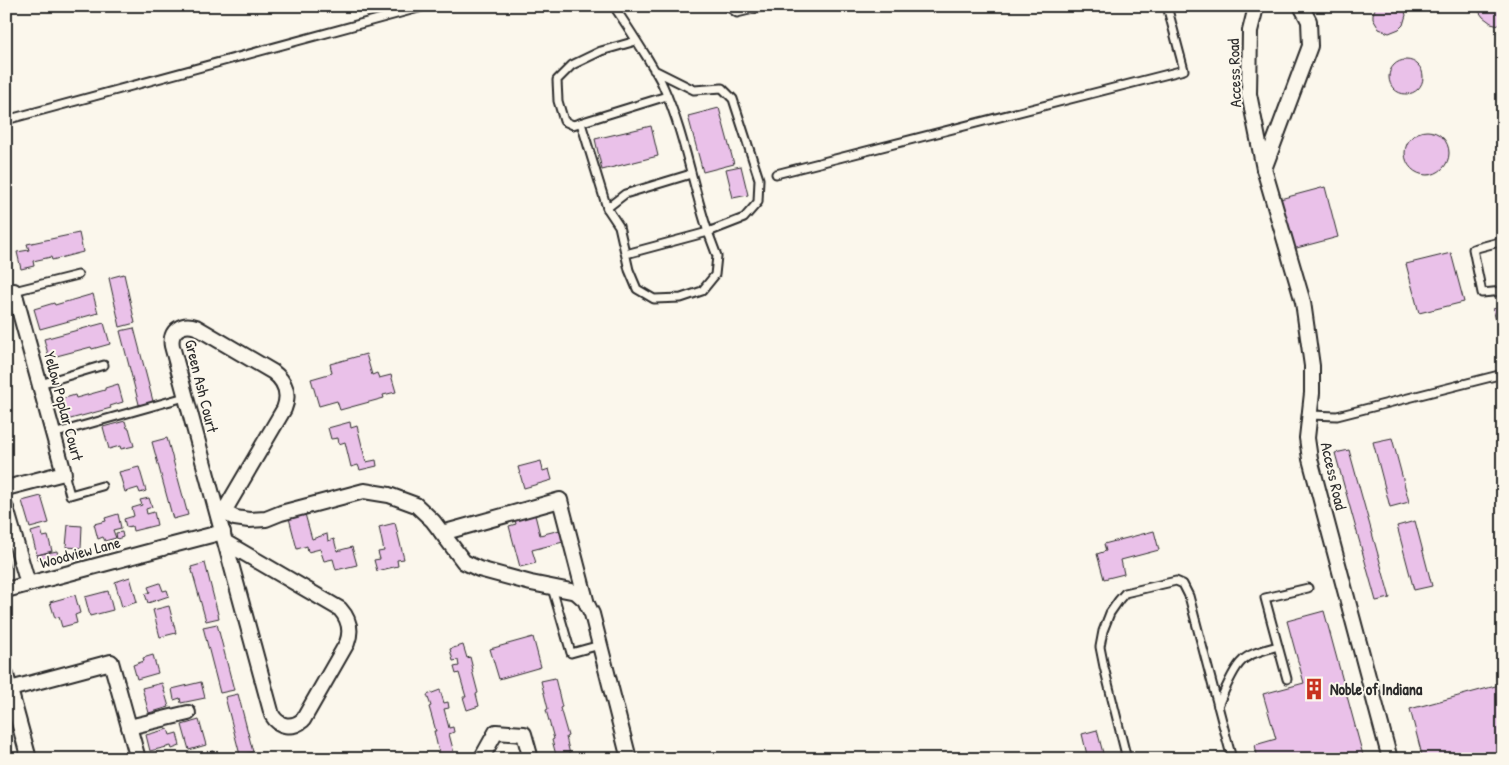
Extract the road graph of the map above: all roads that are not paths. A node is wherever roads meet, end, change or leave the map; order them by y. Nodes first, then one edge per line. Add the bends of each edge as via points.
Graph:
1 (426, 6) edge
2 (616, 6) edge
3 (726, 6) edge
4 (766, 6) edge
5 (1167, 6) edge
6 (1258, 6) edge
7 (1301, 6) edge
8 (636, 41) junction
9 (654, 70) junction
10 (667, 96) junction
11 (6, 120) edge
12 (581, 123) junction
13 (1264, 169) junction
14 (691, 174) junction
15 (776, 174) dead end
16 (607, 208) junction
17 (708, 232) junction
18 (1503, 241) edge
19 (626, 254) junction
20 (78, 275) dead end
21 (14, 291) joint
22 (1503, 291) edge
23 (104, 365) dead end
24 (1503, 374) edge
25 (40, 384) junction
26 (185, 397) junction
27 (1310, 415) junction
28 (53, 434) junction
29 (64, 473) junction
30 (102, 486) dead end
31 (6, 488) edge
32 (6, 508) edge
33 (223, 526) junction
34 (442, 533) junction
35 (28, 584) junction
36 (552, 588) junction
37 (1308, 588) dead end
38 (6, 590) edge
39 (588, 606) junction
40 (600, 645) junction
41 (1278, 646) junction
42 (6, 675) edge
43 (1287, 679) dead end
44 (10, 689) junction
45 (1218, 706) junction
46 (188, 712) dead end
47 (129, 727) junction
48 (29, 759) edge
49 (138, 759) edge
50 (481, 759) edge
51 (531, 759) edge
52 (629, 759) edge
53 (1127, 759) edge
54 (1232, 759) edge
55 (1390, 759) edge

1 - 11 lane
2 - 8 lane
3 - 4 lane via 737,13
5 - 15 lane via 1184,70
6 - 13 street, Access Road via 1250,31 1249,94
7 - 13 street via 1309,21 1310,46
8 - 9 lane
8 - 12 lane via 601,51 572,65 557,80 564,121 573,125
9 - 10 lane
9 - 17 lane via 694,90 722,88 733,99 759,179 758,202 744,218
10 - 12 lane
10 - 14 lane
12 - 16 lane
13 - 27 street, Access Road via 1303,302 1312,366
14 - 16 lane via 625,194
14 - 17 lane
16 - 19 lane via 619,226
17 - 19 lane
17 - 19 lane via 717,256 715,275 702,291 681,298 654,299 637,289
18 - 22 lane via 1472,249 1482,293
20 - 21 lane
21 - 25 street, Yellow Poplar Court
23 - 25 lane
24 - 27 lane via 1337,416
25 - 28 street, Yellow Poplar Court
26 - 28 lane
26 - 33 street, Green Ash Court
26 - 33 street, Green Ash Court via 171,339 173,333 188,325 273,372 286,390 284,408
27 - 55 street, Access Road via 1307,438 1310,459
28 - 29 street, Yellow Poplar Court
29 - 30 lane via 70,495
29 - 31 street, Yellow Poplar Court
32 - 35 street
33 - 33 street, Green Ash Court via 340,609 348,622 347,643 302,720 296,724 280,724 272,715
33 - 34 street via 235,518 266,519 364,491 389,495 416,505
33 - 35 street, Woodview Lane via 166,547
34 - 36 street via 464,562
34 - 39 street via 560,500
35 - 38 street, Woodview Lane
36 - 39 street via 576,592
36 - 40 lane via 571,653
37 - 41 lane via 1266,598
39 - 40 street
40 - 52 street
41 - 43 lane
41 - 45 lane via 1242,660
42 - 44 street
44 - 47 street via 111,662
44 - 48 street
45 - 53 lane via 1183,584 1166,582 1125,593 1110,613 1100,647
45 - 54 lane
46 - 47 street
47 - 49 street
50 - 51 street via 496,732 524,734

